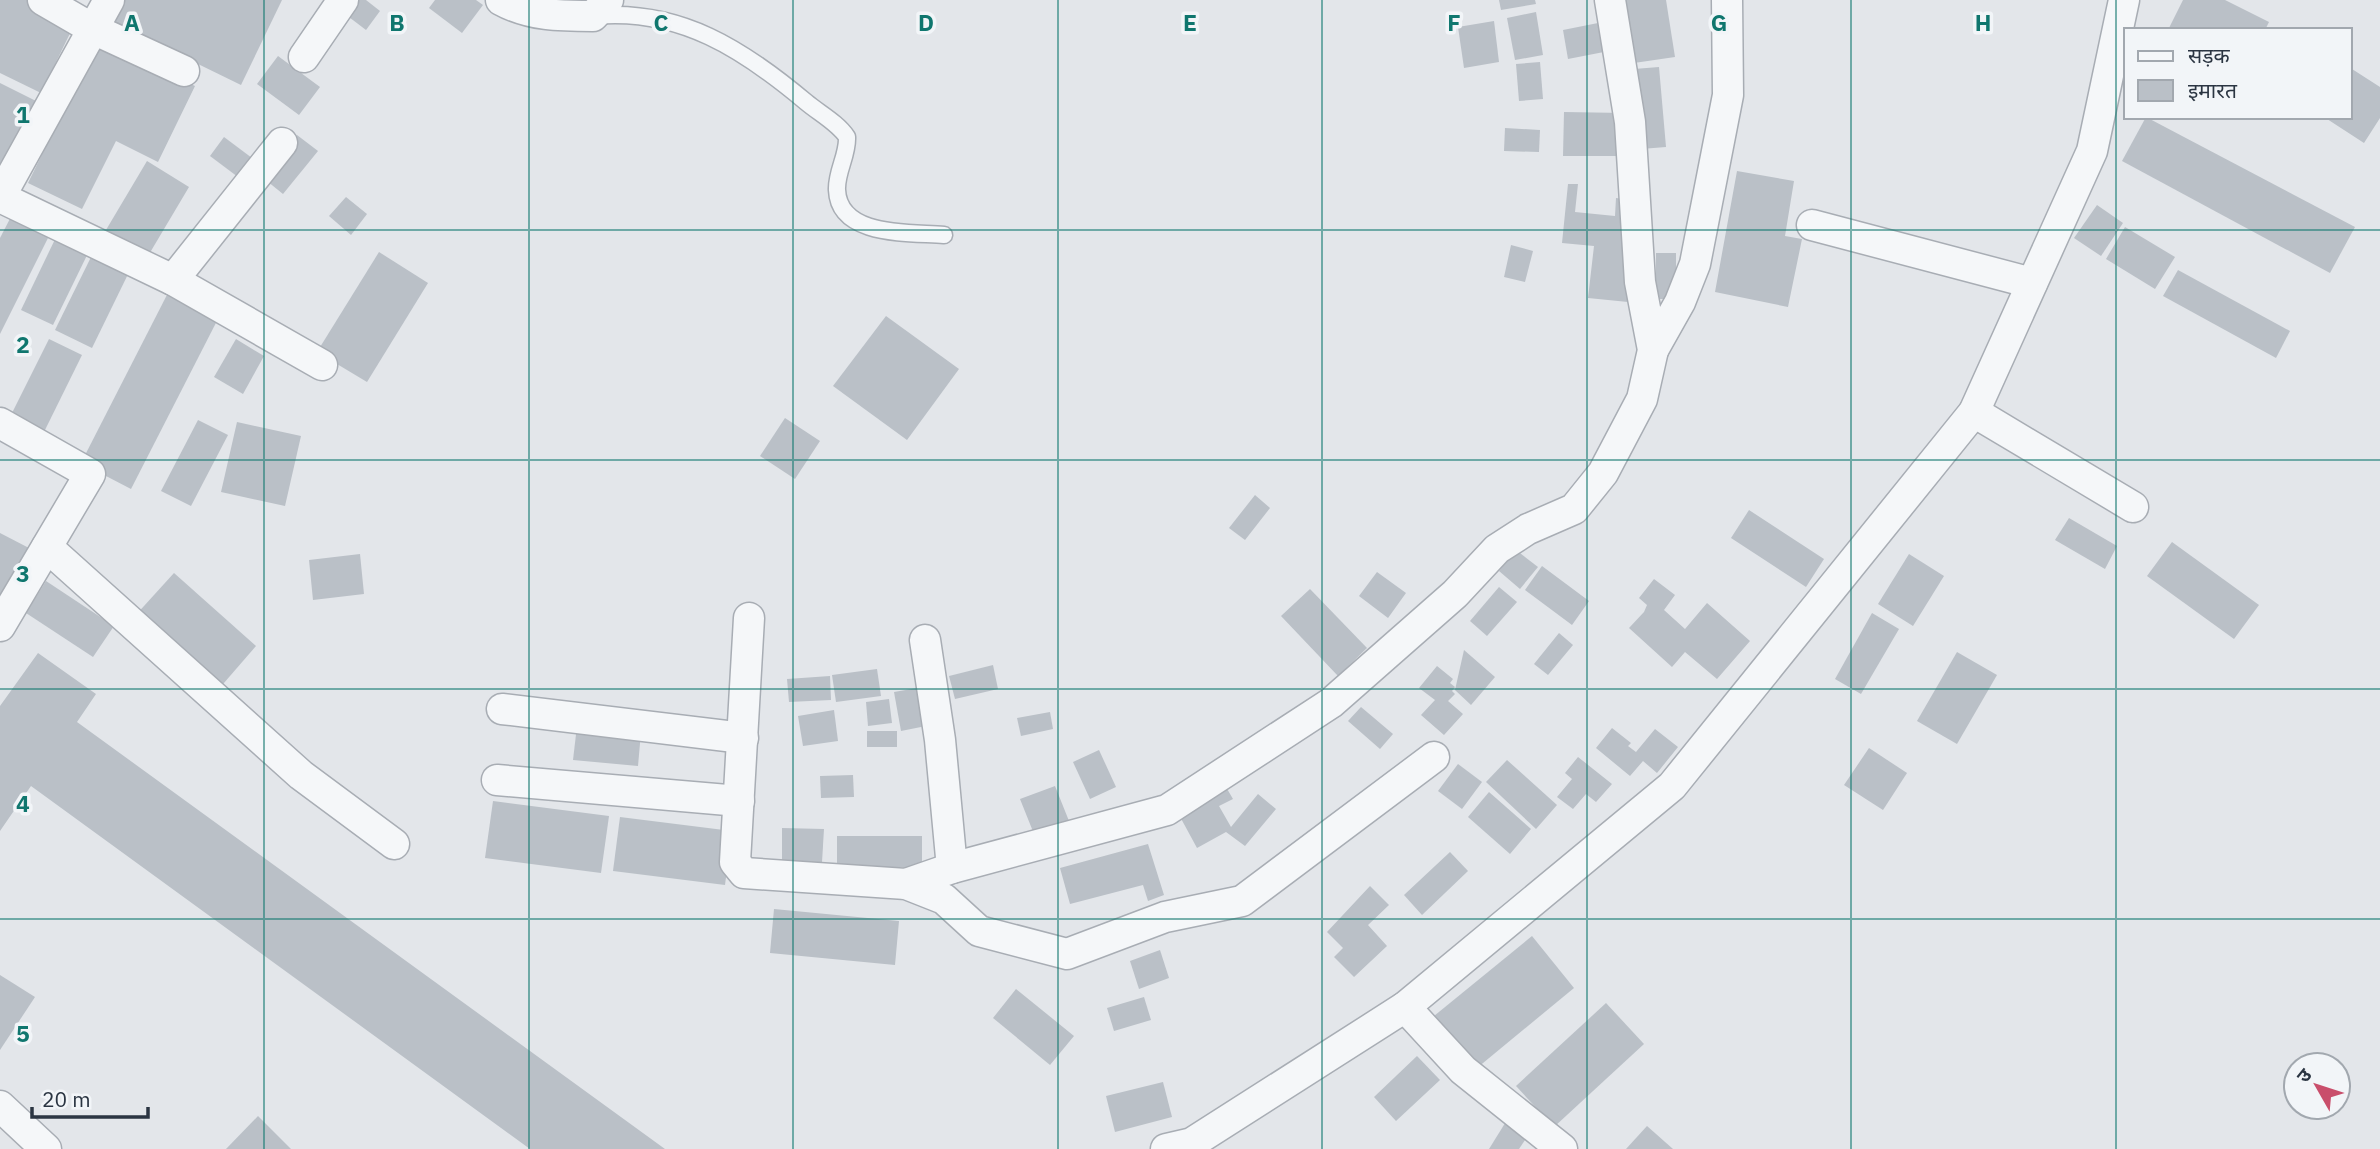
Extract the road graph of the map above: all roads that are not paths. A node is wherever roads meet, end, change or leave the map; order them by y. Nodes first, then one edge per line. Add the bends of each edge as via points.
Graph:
1 (43, 0) edge
2 (109, 0) edge
3 (343, 0) edge
4 (501, 0) edge
5 (1610, 0) edge
6 (1727, 0) edge
7 (2123, 0) edge
8 (601, 8) edge
9 (93, 29) junction
10 (304, 57) dead end
11 (184, 71) dead end
12 (282, 143) dead end
13 (0, 197) edge
14 (1812, 225) dead end
15 (944, 234) dead end
16 (173, 280) junction
17 (2032, 283) junction
18 (1653, 350) junction
19 (321, 365) dead end
20 (1974, 412) junction
21 (0, 423) edge
22 (2133, 507) dead end
23 (47, 547) junction
24 (749, 618) dead end
25 (0, 626) edge
26 (925, 640) dead end
27 (502, 709) dead end
28 (743, 738) junction
29 (1434, 757) dead end
30 (497, 779) dead end
31 (739, 802) junction
32 (394, 844) dead end
33 (952, 868) junction
34 (906, 884) junction
35 (1405, 1007) junction
36 (0, 1106) edge
37 (1185, 1147) edge
38 (46, 1149) edge
39 (1562, 1149) edge

1 - 9 street
2 - 9 street
3 - 10 street
4 - 8 street via 527,12 554,16
5 - 18 street via 1630,122 1640,282
6 - 18 street via 1728,95 1695,264
7 - 17 street via 2092,151
8 - 15 lane via 664,18 712,37 764,66 847,137 837,192 855,221 878,229
9 - 11 street
9 - 13 street
12 - 16 street
13 - 16 street
14 - 17 street
16 - 19 street
17 - 20 street
18 - 33 street via 1642,399 1603,473 1574,509 1497,549 1455,594 1331,703 1167,810
20 - 22 street
20 - 35 street via 1672,786
21 - 23 street via 90,474
23 - 25 street
23 - 32 street via 302,775
24 - 28 street
26 - 33 street
27 - 28 street
28 - 31 street
29 - 34 street via 1242,901 1165,917 1067,954 979,931 944,899
30 - 31 street
31 - 34 street via 735,863 744,873
33 - 34 street
35 - 37 street
35 - 39 street via 1463,1070
36 - 38 street

